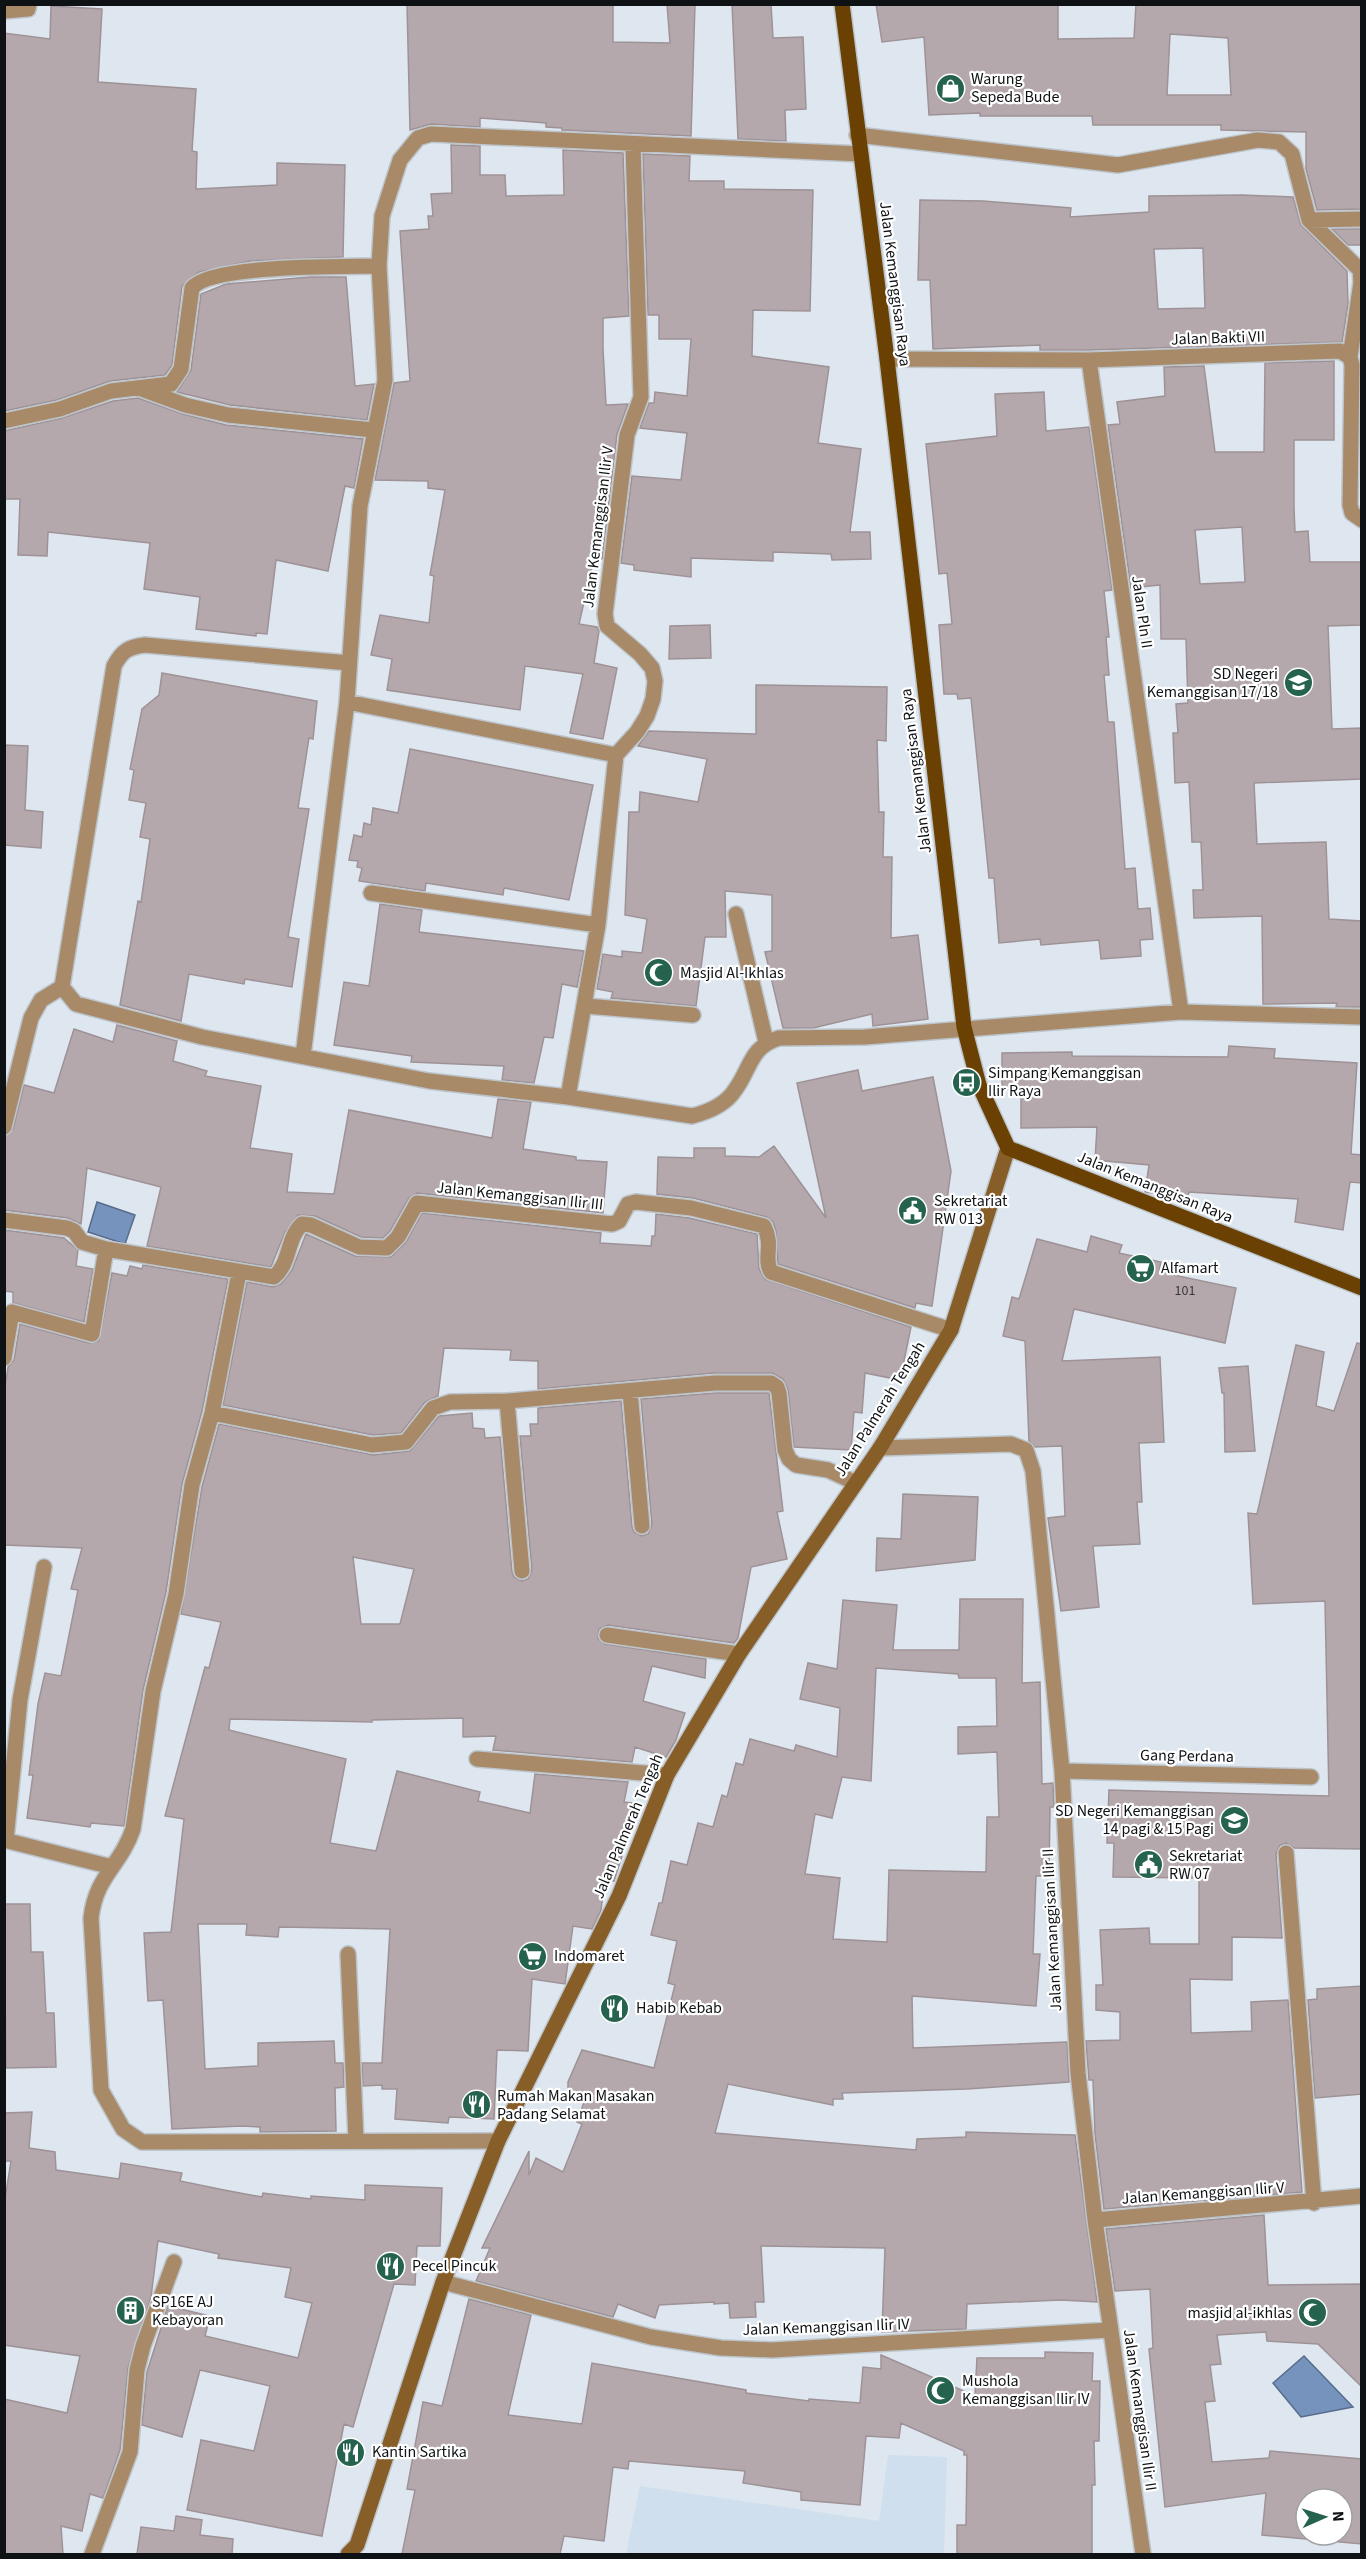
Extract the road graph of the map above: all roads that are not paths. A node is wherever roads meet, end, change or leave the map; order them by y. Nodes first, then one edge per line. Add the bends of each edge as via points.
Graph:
1 (29, 4) edge
2 (842, 4) edge
3 (4, 11) edge
4 (857, 135) junction
5 (633, 146) junction
6 (861, 154) junction
7 (1362, 219) edge
8 (1309, 220) junction
9 (379, 266) junction
10 (1350, 357) junction
11 (887, 359) junction
12 (1089, 360) junction
13 (141, 389) junction
14 (4, 421) edge
15 (373, 430) junction
16 (1362, 520) edge
17 (349, 663) junction
18 (347, 702) junction
19 (616, 755) junction
20 (371, 893) dead end
21 (736, 914) dead end
22 (598, 925) junction
23 (62, 987) junction
24 (586, 1006) junction
25 (1181, 1012) junction
26 (693, 1016) dead end
27 (1362, 1017) edge
28 (964, 1027) junction
29 (766, 1042) junction
30 (303, 1056) junction
31 (11, 1074) edge
32 (568, 1097) junction
33 (4, 1126) edge
34 (1008, 1148) junction
35 (4, 1220) edge
36 (106, 1249) junction
37 (239, 1273) junction
38 (1362, 1288) edge
39 (951, 1330) junction
40 (4, 1358) edge
41 (630, 1391) junction
42 (507, 1401) junction
43 (213, 1413) junction
44 (880, 1448) junction
45 (856, 1483) junction
46 (642, 1526) dead end
47 (44, 1567) dead end
48 (522, 1571) dead end
49 (607, 1635) dead end
50 (739, 1654) junction
51 (477, 1759) dead end
52 (1062, 1771) junction
53 (667, 1775) junction
54 (1311, 1777) dead end
55 (5, 1840) edge
56 (1286, 1854) dead end
57 (112, 1867) junction
58 (348, 1954) dead end
59 (356, 2140) junction
60 (498, 2141) junction
61 (1362, 2196) edge
62 (1314, 2203) junction
63 (1095, 2220) junction
64 (174, 2262) dead end
65 (443, 2282) junction
66 (1110, 2330) junction
67 (92, 2554) edge
68 (348, 2554) edge
69 (1143, 2554) edge

1 - 3 street via 28,9
2 - 4 main road, Jalan Kemanggisan Raya
4 - 6 main road, Jalan Kemanggisan Raya
4 - 8 street via 1118,165 1258,140 1279,142 1292,154
5 - 6 street
5 - 9 street via 431,134 418,138 400,160 382,216
5 - 19 street, Jalan Kemanggisan Ilir V via 641,397 627,435 605,614 607,626 640,654 652,668 655,681 647,716
6 - 11 main road, Jalan Kemanggisan Raya
7 - 8 street
8 - 10 street via 1360,270
9 - 13 street via 234,272 196,284 192,288 177,378 171,384
9 - 15 street via 385,380
10 - 12 street, Jalan Bakti VII via 1340,351
10 - 16 street via 1350,505 1352,513
11 - 12 street, Jalan Bakti VII
11 - 28 main road, Jalan Kemanggisan Raya
12 - 25 street, Jalan Pln II
13 - 14 street via 111,391 60,409
13 - 15 street via 184,405 228,415
15 - 17 street via 360,506
17 - 18 street
17 - 23 street via 145,645 129,647 121,653 114,666
18 - 19 street
18 - 30 street
19 - 22 street
20 - 22 street
21 - 29 street
22 - 24 street
23 - 30 street via 76,1004 92,1009 202,1037
23 - 31 street via 41,1000
24 - 26 street
24 - 32 street
25 - 27 street
25 - 28 street
28 - 29 street via 865,1037 779,1038
28 - 34 main road, Jalan Kemanggisan Raya via 979,1085
29 - 32 street via 756,1052 734,1092 708,1112 692,1116 673,1114
30 - 32 street via 429,1081
31 - 33 street
34 - 38 main road, Jalan Kemanggisan Raya
34 - 39 street, Jalan Palmerah Tengah
35 - 36 street via 59,1226 74,1231 82,1242
36 - 37 street
36 - 40 street via 92,1334 12,1312
37 - 39 street, Jalan Kemanggisan Ilir III via 274,1277 285,1262 294,1232 302,1224 359,1248 393,1244 417,1203 612,1224 619,1221 628,1204 636,1202 691,1208 764,1226 770,1239 767,1265 771,1272
37 - 43 street
39 - 44 street, Jalan Palmerah Tengah
41 - 42 street
41 - 45 street via 715,1383 771,1383 779,1393 789,1459 796,1465 828,1470
41 - 46 street
42 - 43 street via 450,1402 433,1408 406,1442 372,1445
42 - 48 street
43 - 57 street via 192,1485 176,1593 153,1691 133,1828 126,1849
44 - 45 street, Jalan Palmerah Tengah
44 - 52 street, Jalan Kemanggisan Ilir II via 1011,1443 1026,1450 1033,1471
45 - 50 street, Jalan Palmerah Tengah
47 - 55 street via 20,1700
49 - 50 street
50 - 53 street, Jalan Palmerah Tengah
51 - 53 street
52 - 54 street, Gang Perdana
52 - 63 street, Jalan Kemanggisan Ilir II via 1078,2073
53 - 60 street, Jalan Palmerah Tengah via 619,1896
55 - 57 street
56 - 62 street
57 - 59 street via 99,1882 91,1918 101,2090 123,2129 141,2142
58 - 59 street
59 - 60 street
60 - 65 street, Jalan Palmerah Tengah
61 - 62 street, Jalan Kemanggisan Ilir V
62 - 63 street, Jalan Kemanggisan Ilir V
63 - 66 street, Jalan Kemanggisan Ilir II
64 - 67 street via 142,2346 130,2452
65 - 66 street, Jalan Kemanggisan Ilir IV via 651,2337 721,2348 772,2349
65 - 68 street, Jalan Palmerah Tengah via 357,2545
66 - 69 street, Jalan Kemanggisan Ilir II

